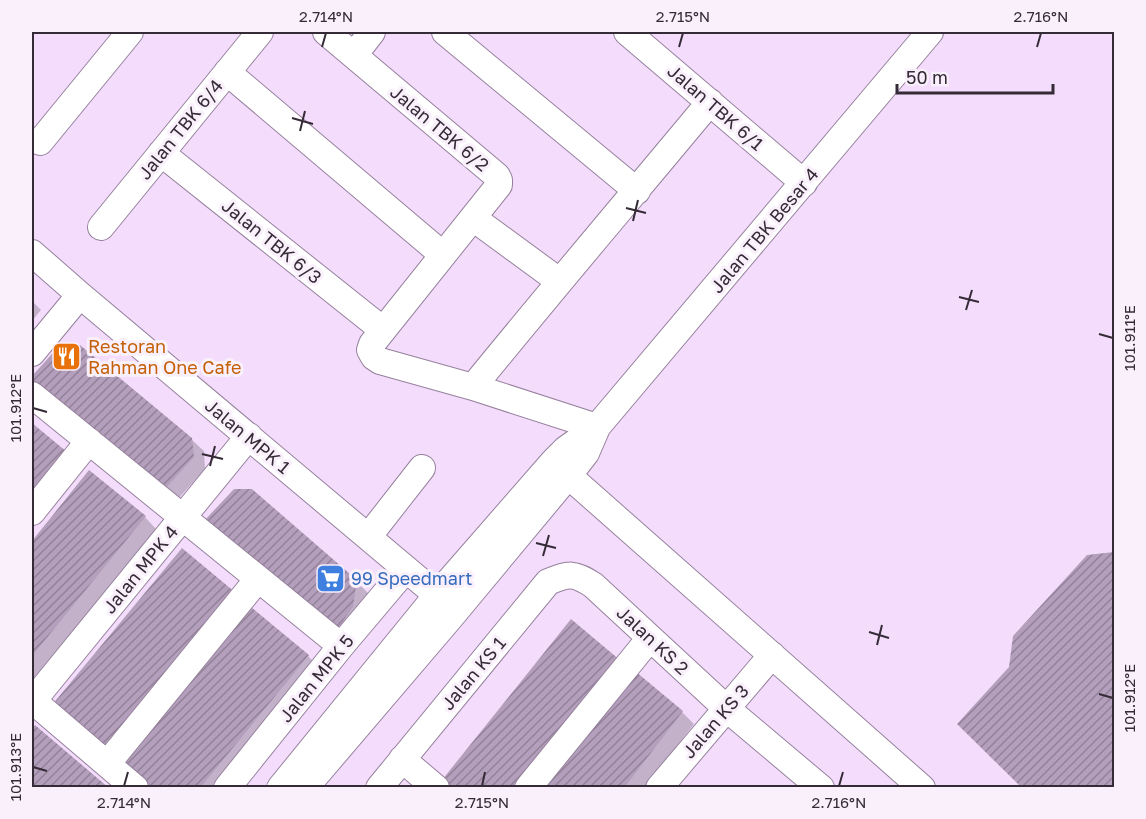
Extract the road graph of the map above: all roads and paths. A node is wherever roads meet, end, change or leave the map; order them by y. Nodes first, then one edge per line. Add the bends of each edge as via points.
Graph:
1 (130, 32) edge
2 (260, 32) edge
3 (326, 32) edge
4 (372, 32) edge
5 (445, 32) edge
6 (627, 32) edge
7 (930, 32) edge
8 (354, 55) junction
9 (227, 72) junction
10 (710, 102) junction
11 (40, 142) dead end
12 (161, 153) junction
13 (804, 183) junction
14 (637, 190) junction
15 (473, 218) junction
16 (101, 227) dead end
17 (32, 253) edge
18 (443, 255) junction
19 (559, 281) junction
20 (80, 295) junction
21 (376, 340) junction
22 (32, 353) edge
23 (473, 387) junction
24 (32, 394) edge
25 (597, 427) junction
26 (249, 436) junction
27 (89, 441) junction
28 (422, 468) dead end
29 (560, 469) junction
30 (32, 512) edge
31 (183, 517) junction
32 (368, 537) junction
33 (406, 569) junction
34 (577, 575) joint
35 (258, 579) junction
36 (437, 594) junction
37 (650, 638) junction
38 (341, 646) junction
39 (772, 656) junction
40 (32, 701) edge
41 (726, 708) junction
42 (402, 759) junction
43 (107, 764) junction
44 (817, 786) edge
45 (135, 788) edge
46 (227, 788) edge
47 (280, 788) edge
48 (305, 788) edge
49 (379, 788) edge
50 (436, 788) edge
51 (528, 788) edge
52 (659, 788) edge
53 (922, 788) edge

1 - 11 street
2 - 9 street, Jalan TBK 6/4
3 - 8 street, Jalan TBK 6/2
4 - 8 street
5 - 14 street
6 - 10 street, Jalan TBK 6/1
7 - 13 street, Jalan TBK Besar 4
8 - 15 street, Jalan TBK 6/2 via 497,176 499,185
9 - 12 street, Jalan TBK 6/4
9 - 18 street
10 - 13 street, Jalan TBK 6/1
10 - 14 street
12 - 16 street, Jalan TBK 6/4
12 - 21 street, Jalan TBK 6/3
13 - 25 street, Jalan TBK Besar 4
14 - 19 street
15 - 18 street, Jalan TBK 6/2
15 - 19 street
17 - 20 street, Jalan MPK 1
18 - 21 street, Jalan TBK 6/2
19 - 23 street
20 - 22 street
20 - 26 street, Jalan MPK 1
21 - 23 street, Jalan TBK 6/3 via 374,357 380,361
23 - 25 street, Jalan TBK 6/3
24 - 27 street
25 - 29 street, Jalan TBK Besar 4 via 586,453
26 - 31 street, Jalan MPK 4
26 - 32 street, Jalan MPK 1
27 - 30 street
27 - 31 street
28 - 32 street
29 - 36 street
29 - 39 street
29 - 48 street via 450,618
31 - 35 street
31 - 40 street, Jalan MPK 4
32 - 33 street, Jalan MPK 1
33 - 36 street, Jalan MPK 1
33 - 38 street, Jalan MPK 5
34 - 37 street, Jalan KS 2
34 - 42 street, Jalan KS 1 via 548,582
35 - 38 street
35 - 43 street
36 - 47 street
37 - 41 street, Jalan KS 2
37 - 51 street
38 - 46 street, Jalan MPK 5
39 - 41 street, Jalan KS 3
39 - 53 street
40 - 43 street
41 - 44 street, Jalan KS 2
41 - 52 street, Jalan KS 3
42 - 49 street, Jalan KS 1
42 - 50 street
43 - 45 street

